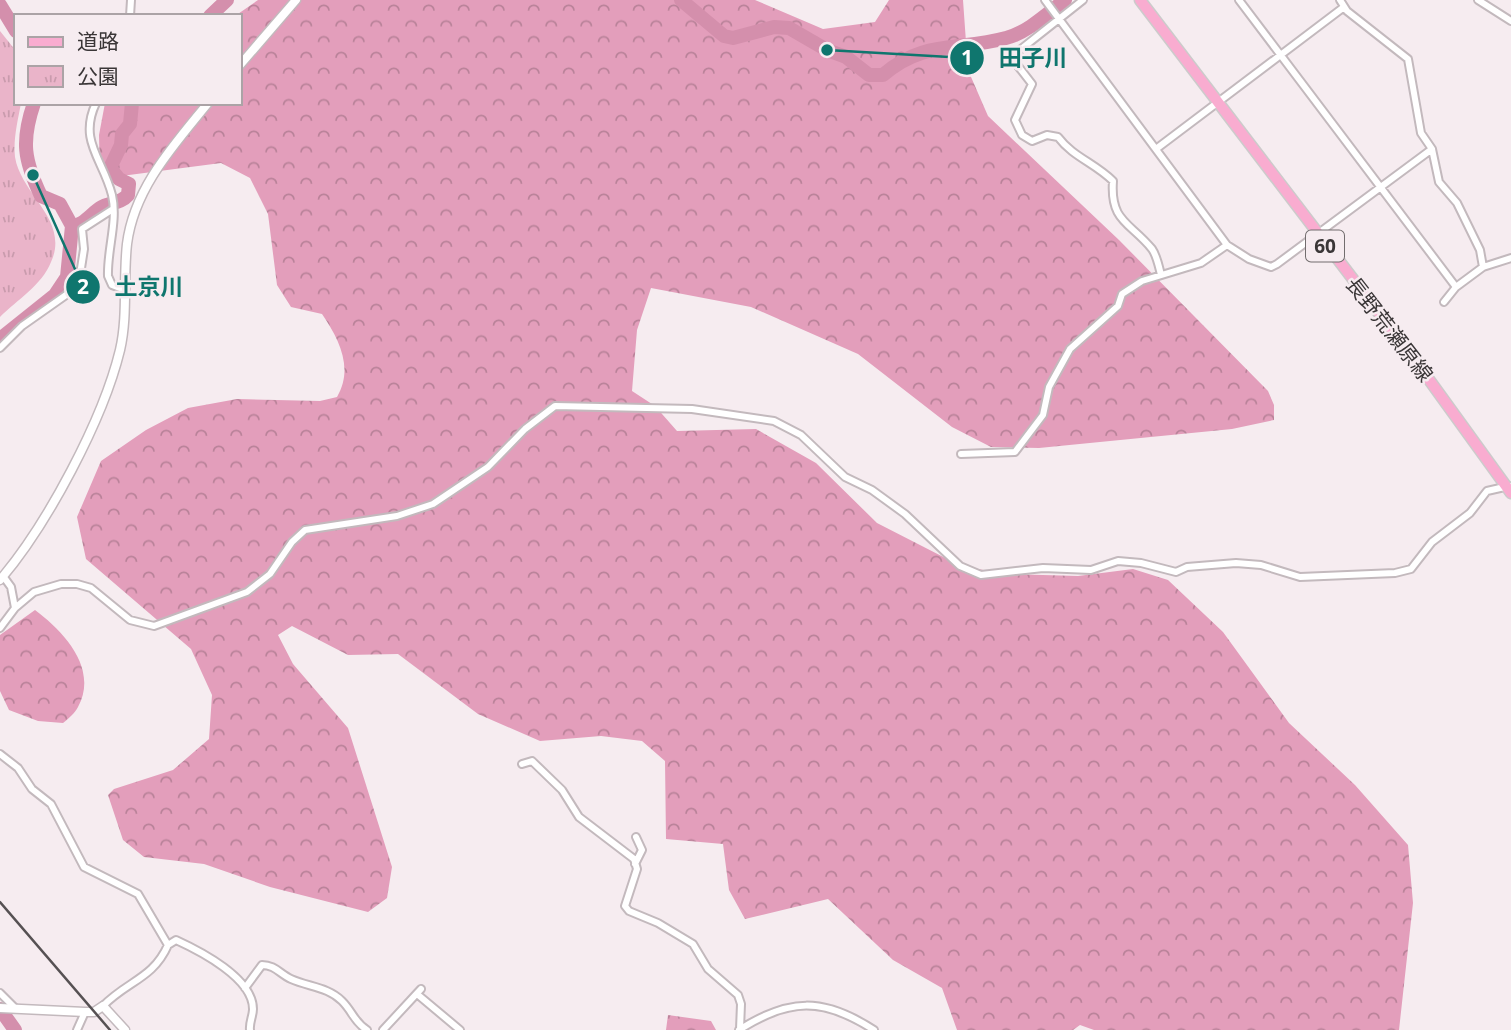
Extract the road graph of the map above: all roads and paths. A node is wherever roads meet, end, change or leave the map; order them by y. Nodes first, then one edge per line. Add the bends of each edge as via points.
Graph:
1 (296, 0) edge
2 (1083, 0) edge
3 (1140, 0) edge
4 (1239, 0) edge
5 (1478, 0) edge
6 (1047, 2) edge
7 (1342, 4) edge
8 (1058, 17) junction
9 (1511, 21) edge
10 (1281, 55) junction
11 (242, 63) edge
12 (1218, 104) junction
13 (95, 105) edge
14 (206, 105) edge
15 (1156, 149) junction
16 (1432, 149) junction
17 (1382, 187) junction
18 (113, 207) junction
19 (1317, 236) junction
20 (1227, 245) junction
21 (1511, 258) edge
22 (1483, 267) junction
23 (1161, 275) junction
24 (1456, 287) junction
25 (125, 290) junction
26 (1444, 302) dead end
27 (0, 348) edge
28 (961, 454) dead end
29 (1509, 488) edge
30 (1, 578) edge
31 (15, 608) junction
32 (0, 628) edge
33 (0, 754) edge
34 (522, 764) dead end
35 (636, 837) dead end
36 (635, 864) junction
37 (168, 945) junction
38 (245, 988) junction
39 (0, 993) edge
40 (103, 1006) junction
41 (0, 1008) edge
42 (13, 1009) junction
43 (85, 1012) junction
44 (76, 1030) edge
45 (125, 1030) edge
46 (250, 1030) edge
47 (367, 1030) edge
48 (383, 1030) edge
49 (460, 1030) edge
50 (740, 1030) edge
51 (874, 1030) edge

1 - 11 street
2 - 8 street
3 - 12 main road, 長野荒瀬原線 / 60
4 - 10 street
5 - 9 street
6 - 8 street
7 - 10 street
7 - 16 street via 1408,59 1421,133
8 - 15 street
8 - 23 street via 1010,57 1032,84 1015,120 1022,135 1032,141 1047,135 1058,137 1070,153 1101,169 1113,181 1112,202 1127,226 1153,251
10 - 12 street
10 - 17 street
12 - 15 street
12 - 19 main road, 長野荒瀬原線 / 60
13 - 18 street via 88,132
14 - 25 street via 143,191 131,222
15 - 20 street
16 - 17 street
16 - 22 street via 1439,181 1457,203 1480,250
17 - 19 street
17 - 24 street
18 - 25 street via 108,276 112,285
18 - 27 street via 82,229 79,281
19 - 20 street via 1271,267
19 - 29 main road, 長野荒瀬原線 / 60
20 - 23 street via 1202,263
21 - 22 street
22 - 24 street
23 - 28 street via 1122,295 1118,306 1070,349 1049,387 1043,415 1015,452
24 - 26 street
25 - 30 street via 121,347 105,402 33,534
29 - 31 street via 1487,491 1411,569 1395,573 1300,577 1273,567 1236,563 1176,572 1127,561 1091,570 1043,568 981,575 960,566 905,514 845,477 801,435 774,421 692,409 555,406 488,467 433,504 397,516 305,530 260,584 170,622 154,626 130,620 91,588 77,584 48,586
30 - 31 street via 11,587
31 - 32 street
33 - 37 street via 51,804 84,867 143,900
34 - 36 street via 532,761 562,790 579,817
35 - 36 street via 642,850
36 - 50 street via 625,906 693,944 708,970 738,995
37 - 38 street via 176,940 211,956
37 - 40 street via 160,963
38 - 46 street via 254,1007
38 - 47 street via 262,965 271,965 341,1000 354,1021
39 - 42 street
40 - 43 street
40 - 45 street
41 - 42 street
42 - 43 street
43 - 44 street
48 - 49 street via 419,992
50 - 51 street via 779,1007 791,1006 843,1012

